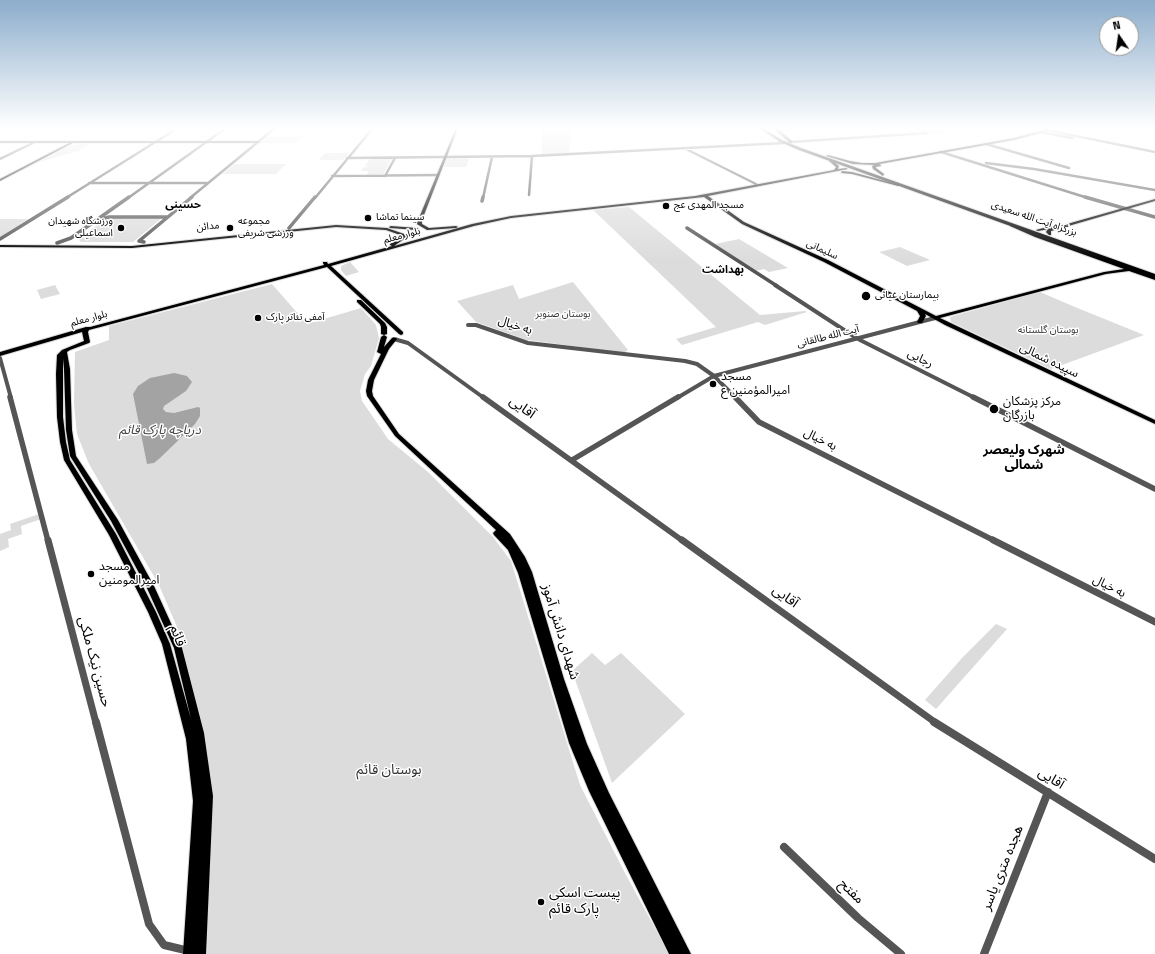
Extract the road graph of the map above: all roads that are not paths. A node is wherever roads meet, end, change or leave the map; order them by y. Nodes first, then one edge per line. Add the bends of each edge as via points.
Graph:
1 (14, 173) edge
2 (106, 173) edge
3 (163, 173) edge
4 (221, 173) edge
5 (335, 173) edge
6 (387, 173) edge
7 (489, 173) edge
8 (530, 173) edge
9 (733, 173) edge
10 (828, 173) edge
11 (830, 173) edge
12 (849, 173) edge
13 (863, 173) edge
14 (875, 173) edge
15 (877, 173) edge
16 (879, 173) edge
17 (1006, 173) edge
18 (1054, 173) edge
19 (438, 175) joint
20 (883, 175) junction
21 (332, 176) junction
22 (385, 176) junction
23 (0, 180) edge
24 (89, 183) junction
25 (148, 183) junction
26 (208, 183) junction
27 (756, 184) junction
28 (898, 185) junction
29 (1155, 190) edge
30 (528, 195) dead end
31 (704, 195) junction
32 (944, 197) junction
33 (935, 199) junction
34 (1155, 200) edge
35 (482, 202) dead end
36 (1111, 205) junction
37 (974, 208) junction
38 (1124, 209) junction
39 (968, 210) junction
40 (1114, 210) junction
41 (167, 216) junction
42 (1155, 217) edge
43 (1084, 219) junction
44 (420, 220) junction
45 (1011, 225) junction
46 (453, 227) junction
47 (289, 228) junction
48 (413, 228) junction
49 (465, 228) junction
50 (687, 228) dead end
51 (428, 229) junction
52 (1049, 231) junction
53 (406, 236) junction
54 (1036, 236) junction
55 (427, 239) junction
56 (68, 240) junction
57 (0, 241) edge
58 (74, 241) junction
59 (144, 242) junction
60 (57, 243) junction
61 (1068, 245) junction
62 (347, 260) junction
63 (1105, 261) junction
64 (324, 266) junction
65 (1129, 270) junction
66 (1155, 271) edge
67 (334, 272) junction
68 (1106, 273) junction
69 (1155, 276) edge
70 (1155, 279) edge
71 (919, 309) junction
72 (935, 318) junction
73 (920, 322) junction
74 (468, 325) dead end
75 (88, 328) junction
76 (401, 333) junction
77 (384, 336) junction
78 (394, 339) junction
79 (858, 339) junction
80 (408, 342) junction
81 (0, 350) edge
82 (64, 351) junction
83 (0, 354) edge
84 (381, 357) junction
85 (0, 358) edge
86 (714, 376) junction
87 (1101, 396) junction
88 (1155, 418) edge
89 (1155, 422) edge
90 (572, 460) junction
91 (1155, 489) edge
92 (1155, 622) edge
93 (1048, 792) junction
94 (784, 847) dead end
95 (1155, 859) edge
96 (189, 952) edge
97 (200, 954) edge
98 (676, 954) edge
99 (685, 954) edge
100 (901, 954) edge
101 (984, 954) edge

1 - 23 main road
2 - 24 street
3 - 25 street
4 - 26 street
5 - 21 street
6 - 22 street
7 - 35 street
8 - 30 street
9 - 27 street
10 - 27 main road, بلوار معلم
11 - 31 main road, بلوار معلم
12 - 28 main road
13 - 28 highway, بزرگراه آیت الله سعیدی
14 - 20 highway, بزرگراه آیت الله سعیدی
15 - 20 main road
16 - 20 main road
17 - 36 street
18 - 29 street
19 - 22 street
19 - 44 main road
20 - 32 highway, بزرگراه آیت الله سعیدی
21 - 22 street
21 - 47 street
24 - 25 street
24 - 57 street
25 - 26 street
25 - 56 street
26 - 41 street
27 - 46 main road, بلوار معلم via 673,198 515,214
28 - 33 highway, بزرگراه آیت الله سعیدی
31 - 49 main road, بلوار معلم via 514,216
31 - 71 main road, سلیمانی via 743,223 826,261
32 - 33 highway via 951,201
32 - 37 highway, بزرگراه آیت الله سعیدی
33 - 39 highway, بزرگراه آیت الله سعیدی
34 - 38 main road
36 - 38 street
36 - 40 main road via 1116,208
37 - 39 highway via 961,206
37 - 52 highway, بزرگراه آیت الله سعیدی via 1038,230
38 - 40 main road
38 - 42 street
38 - 43 main road
39 - 45 highway, بزرگراه آیت الله سعیدی
40 - 43 main road
41 - 58 street via 104,218
41 - 59 street via 139,241
43 - 52 main road
44 - 48 main road, بلوار معلم
44 - 51 main road via 420,224
45 - 54 main road, بزرگراه آیت الله سعیدی
45 - 61 highway, بزرگراه آیت الله سعیدی
46 - 49 main road via 446,230
46 - 51 main road, بلوار معلم
47 - 48 main road, مدائن via 343,224
47 - 59 main road, مدائن
48 - 51 main road, بلوار معلم
48 - 53 main road, بلوار معلم
49 - 55 main road, بلوار معلم
50 - 79 street, رجایی
51 - 55 main road via 435,234
52 - 66 highway, بزرگراه آیت الله سعیدی
53 - 55 main road, مدائن via 413,240
53 - 57 main road, مدائن via 387,229 336,226 132,246
53 - 64 main road, بلوار معلم via 388,247
54 - 61 highway
54 - 63 main road, بزرگراه آیت الله سعیدی
55 - 62 main road, بلوار معلم
56 - 58 street
56 - 60 street
57 - 60 main road, مدائن
58 - 59 main road, مدائن via 118,244
58 - 60 main road, مدائن
61 - 69 highway, بزرگراه آیت الله سعیدی
62 - 64 main road, بلوار معلم
62 - 67 main road via 337,266
63 - 65 main road, بزرگراه آیت الله سعیدی
63 - 68 main road via 1112,267
64 - 67 main road, آقایی
64 - 75 main road, بلوار معلم
64 - 77 main road via 379,320 384,327
64 - 81 main road, بلوار معلم
65 - 68 main road, آیت الله طالقانی
65 - 70 main road, بزرگراه آیت الله سعیدی
67 - 76 main road, آقایی
68 - 72 main road, آیت الله طالقانی
71 - 72 main road, سلیمانی
71 - 73 main road via 923,316
72 - 73 street, آیت الله طالقانی
72 - 87 main road, سپیده شمالی
73 - 79 street, آیت الله طالقانی
74 - 86 street, به خیال via 476,325 528,343 694,363
75 - 82 main road via 85,332 87,342
75 - 83 main road, بلوار معلم
76 - 77 main road via 392,330
76 - 78 main road
76 - 80 street, آقایی
77 - 78 main road
77 - 84 main road
78 - 80 street, آقایی
78 - 84 main road
79 - 86 street, آیت الله طالقانی
79 - 91 street, رجایی
80 - 90 street, آقایی
82 - 96 main road, قائم via 60,355 59,387 61,432 67,460 112,534 152,612 166,644 191,739 198,801
82 - 97 main road, قائم via 73,456 118,526 171,632 178,648 199,733 208,796
84 - 98 main road via 365,385 368,402 393,438 423,462 503,538 517,560 574,743 622,849
84 - 99 main road, شهدای دانش آموز via 369,385 370,396 397,435 507,536 521,557 528,572 559,679 582,746 605,797
85 - 96 street, حسین نیک ملکی via 149,924 164,945
86 - 90 street, آیت الله طالقانی
86 - 92 street, به خیال via 759,422
87 - 88 main road
87 - 89 main road, سپیده شمالی
90 - 93 street, آقایی via 933,721
93 - 95 street, آقایی
93 - 101 street, هجده متری یاسر
94 - 100 street, مفتح via 858,918

